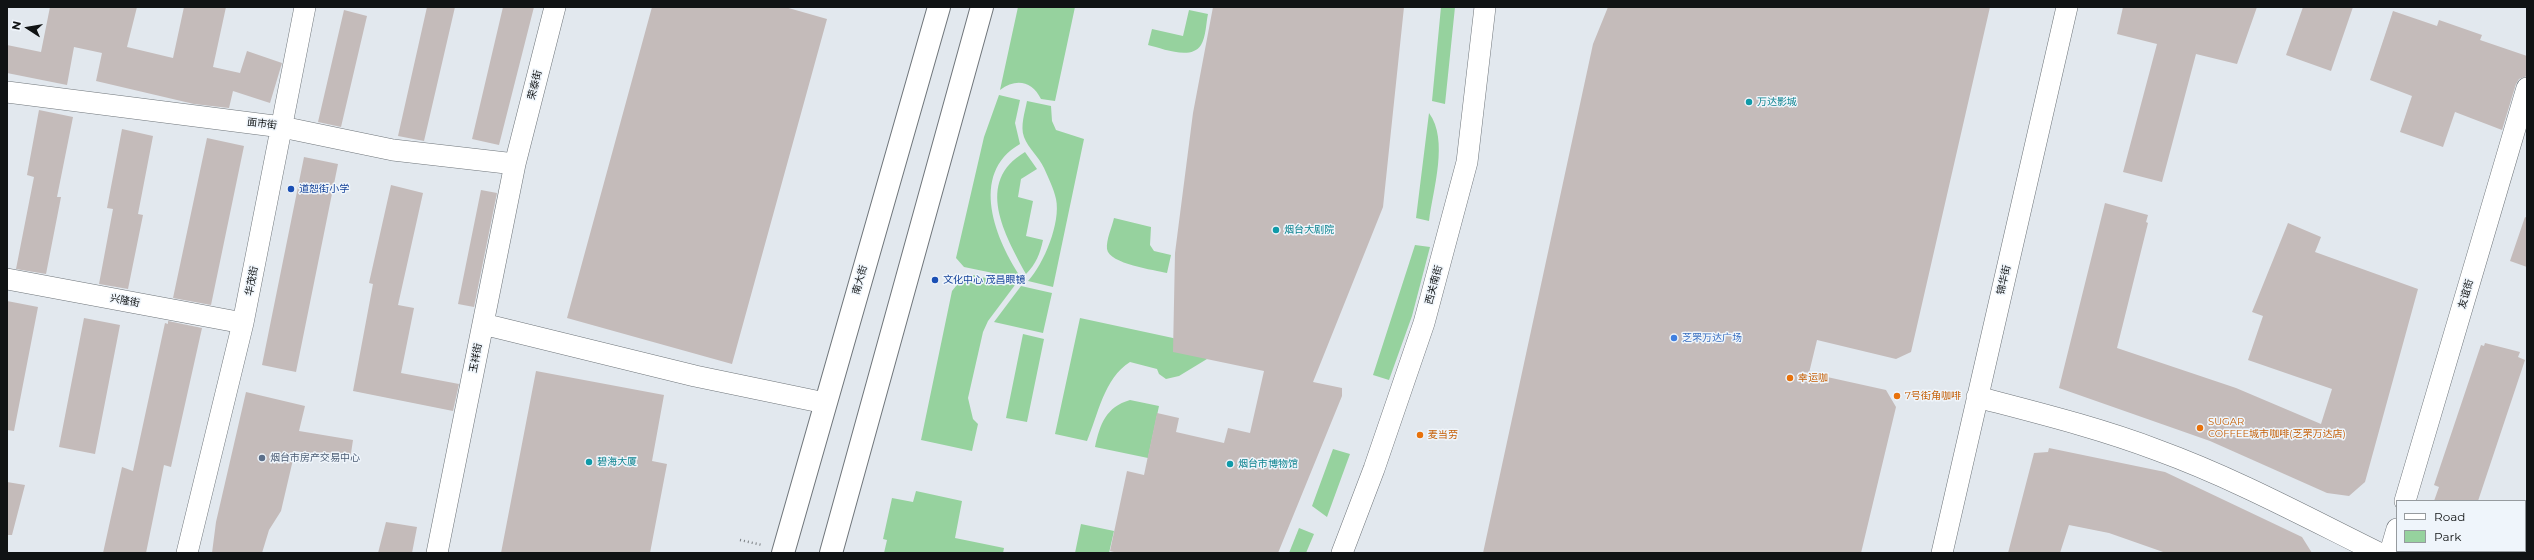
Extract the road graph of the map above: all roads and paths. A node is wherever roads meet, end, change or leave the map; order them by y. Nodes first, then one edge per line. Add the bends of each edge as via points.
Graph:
1 (305, 7) edge
2 (555, 7) edge
3 (939, 7) edge
4 (982, 7) edge
5 (1485, 7) edge
6 (2067, 7) edge
7 (2527, 88) edge
8 (7, 92) edge
9 (282, 127) junction
10 (515, 164) junction
11 (7, 279) edge
12 (243, 323) junction
13 (483, 324) junction
14 (1977, 397) junction
15 (825, 403) junction
16 (2405, 500) edge
17 (2396, 532) edge
18 (740, 540) dead end
19 (762, 545) dead end
20 (187, 553) edge
21 (437, 553) edge
22 (783, 553) edge
23 (831, 553) edge
24 (1342, 553) edge
25 (1942, 553) edge
26 (2379, 553) edge
27 (2390, 553) edge

1 - 9 street, 华茂街
2 - 10 street, 荣泰街
3 - 15 main road, 南大街
4 - 23 main road
5 - 24 street, 西关南街 via 1467,162 1424,323
6 - 14 street, 锦华街
7 - 16 street, 友谊街
8 - 9 street, 面市街
9 - 10 street, 面市街 via 393,150
9 - 12 street, 华茂街
10 - 13 street, 玉祥街
11 - 12 street, 兴隆街
12 - 20 street, 华茂街
13 - 15 street via 695,376
13 - 21 street, 玉祥街
14 - 25 street, 锦华街
14 - 26 street via 2101,430 2158,450 2239,484
15 - 22 main road, 南大街
17 - 27 street
18 - 19 path

